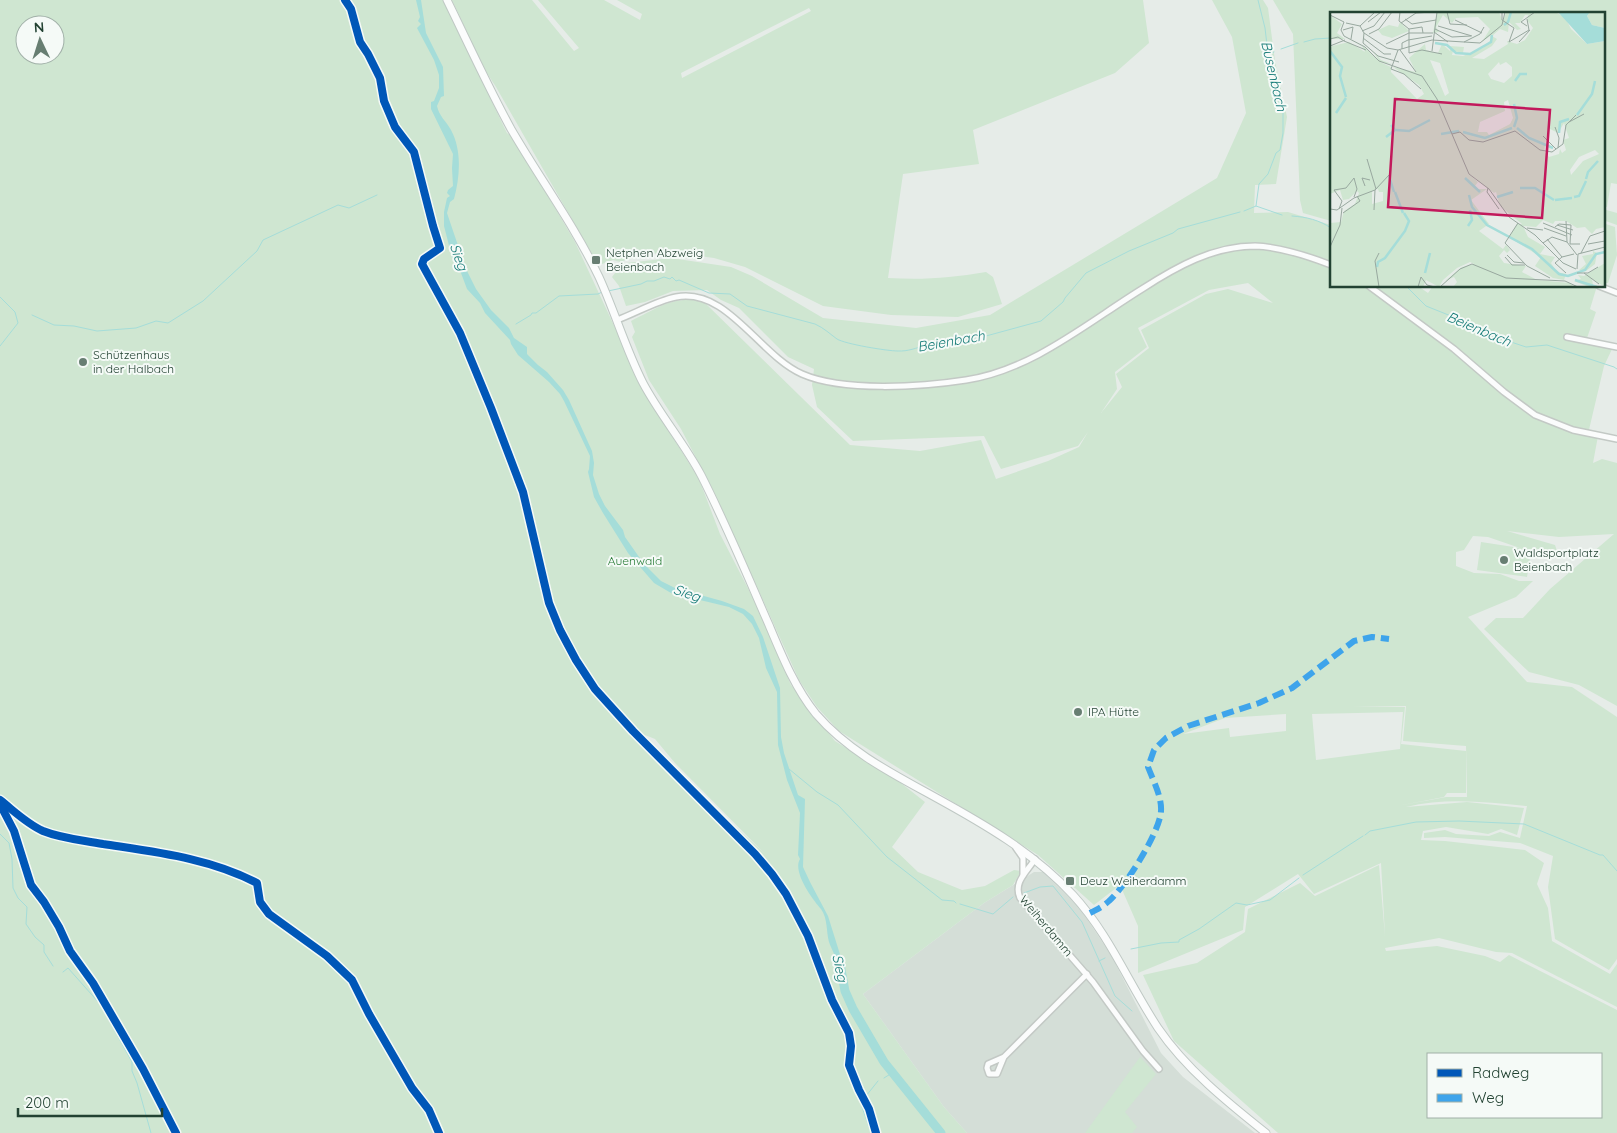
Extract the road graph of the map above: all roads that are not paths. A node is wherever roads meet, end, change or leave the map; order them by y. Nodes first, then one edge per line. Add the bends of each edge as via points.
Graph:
1 (447, 0) edge
2 (1330, 266) edge
3 (1373, 288) edge
4 (1604, 288) edge
5 (1617, 293) edge
6 (617, 320) junction
7 (1567, 337) dead end
8 (1617, 347) edge
9 (1617, 439) edge
10 (1011, 841) junction
11 (1035, 859) junction
12 (1023, 874) junction
13 (1087, 974) junction
14 (1004, 1057) dead end
15 (1159, 1069) dead end
16 (1266, 1133) edge

1 - 6 main road via 513,131 599,278
2 - 6 street via 1309,257 1267,248 1241,247 1212,253 1166,274 1031,358 990,375 927,385 867,386 803,374 780,360 727,312 697,296 667,299
3 - 9 street via 1535,415 1574,430
4 - 5 street
6 - 10 main road via 641,380 698,470 789,670 815,712 845,742 867,758
7 - 8 street
10 - 11 main road
10 - 12 street, Weiherdamm via 1023,858
11 - 12 street, Weiherdamm
11 - 16 main road via 1090,913 1176,1052
12 - 13 street, Weiherdamm via 1018,885 1020,898
13 - 14 street
13 - 15 street, Weiherdamm

